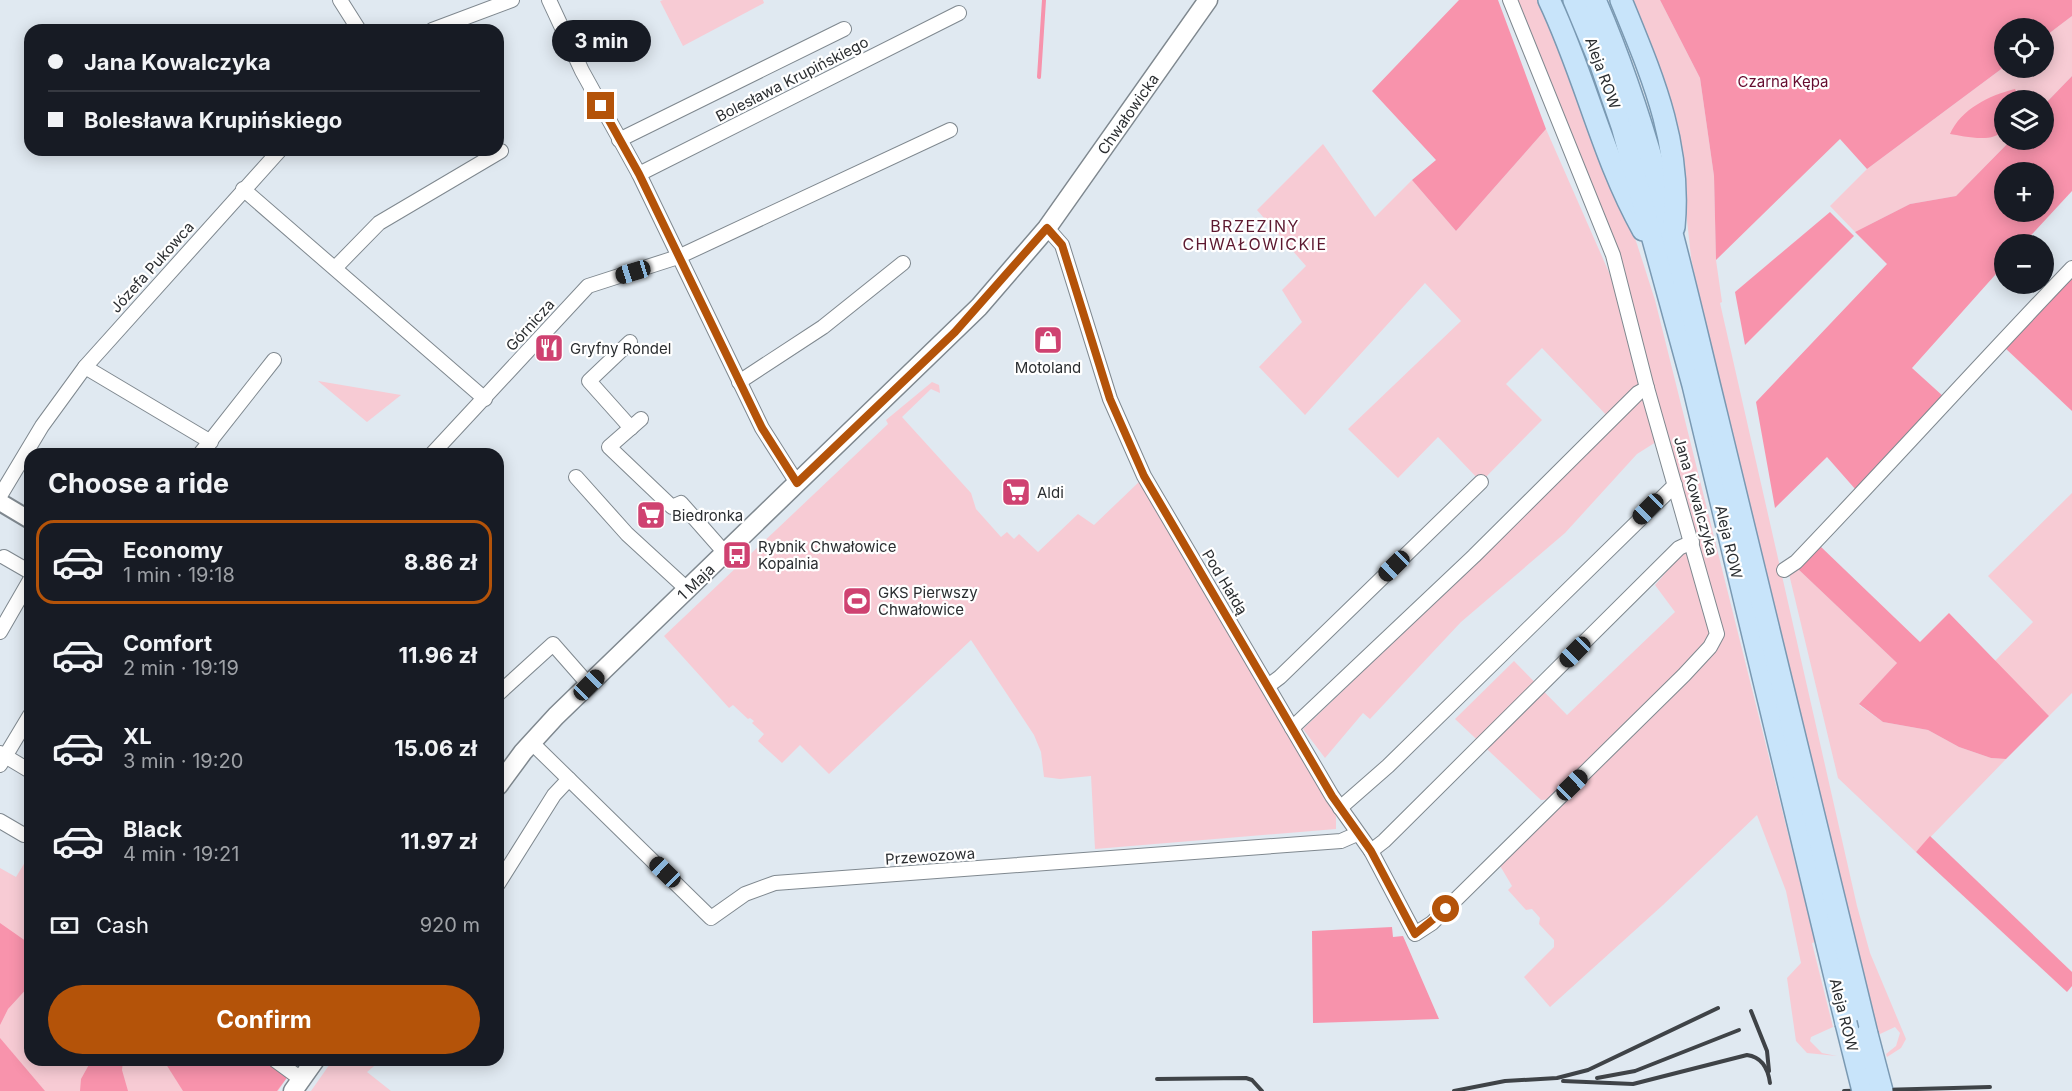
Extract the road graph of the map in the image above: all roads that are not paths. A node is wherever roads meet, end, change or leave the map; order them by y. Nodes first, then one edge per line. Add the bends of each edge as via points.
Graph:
1 (340, 0) edge
2 (512, 0) edge
3 (1208, 0) edge
4 (1510, 0) edge
5 (1549, 0) edge
6 (1574, 0) edge
7 (1595, 0) edge
8 (1622, 0) edge
9 (551, 1) edge
10 (959, 13) dead end
11 (355, 24) edge
12 (448, 24) edge
13 (844, 29) dead end
14 (950, 130) dead end
15 (620, 140) junction
16 (274, 156) edge
17 (493, 156) edge
18 (639, 174) junction
19 (243, 189) junction
20 (1047, 228) junction
21 (1665, 249) junction
22 (678, 257) junction
23 (903, 263) dead end
24 (335, 268) junction
25 (2072, 268) edge
26 (630, 342) dead end
27 (274, 360) dead end
28 (85, 367) junction
29 (739, 382) junction
30 (1647, 388) junction
31 (485, 399) junction
32 (211, 442) junction
33 (29, 448) edge
34 (206, 448) edge
35 (438, 448) edge
36 (24, 456) edge
37 (576, 477) dead end
38 (1481, 482) dead end
39 (797, 483) junction
40 (1675, 485) junction
41 (0, 496) edge
42 (0, 502) edge
43 (24, 516) edge
44 (1692, 542) junction
45 (725, 553) junction
46 (4, 557) dead end
47 (24, 569) edge
48 (1784, 570) dead end
49 (24, 590) edge
50 (688, 590) junction
51 (0, 632) edge
52 (589, 685) junction
53 (1268, 686) junction
54 (504, 689) edge
55 (24, 724) edge
56 (1292, 728) junction
57 (531, 742) junction
58 (2, 758) edge
59 (24, 768) edge
60 (504, 778) edge
61 (569, 779) junction
62 (1340, 808) junction
63 (0, 821) edge
64 (1357, 834) junction
65 (24, 835) dead end
66 (1371, 851) junction
67 (504, 874) edge
68 (1415, 934) joint
69 (280, 1066) edge
70 (311, 1066) edge
71 (297, 1085) edge
72 (1863, 1091) edge
73 (1882, 1091) edge

1 - 11 street
2 - 12 street
3 - 20 main road, Chwałowicka
4 - 30 street, Jana Kowalczyka via 1613,255
5 - 21 main road via 1626,198
6 - 21 main road, Aleja ROW
7 - 21 main road, Aleja ROW via 1633,99
8 - 21 main road via 1669,134 1677,192
9 - 15 street via 582,72
10 - 18 street, Bolesława Krupińskiego
13 - 15 street, Bolesława Krupińskiego
14 - 22 street
15 - 18 street
16 - 19 street, Józefa Pukowca
17 - 24 street via 379,223
18 - 22 street
19 - 24 street
19 - 28 street, Józefa Pukowca
20 - 39 main road, 1 Maja via 948,339
20 - 53 street, Pod Hałdą via 1062,245 1093,349 1137,460
21 - 72 main road, Aleja ROW, bridge via 1693,385
21 - 73 main road, Aleja ROW, bridge
22 - 29 street
22 - 31 street, Górnicza via 588,286
23 - 29 street via 823,327
24 - 31 street
25 - 48 street via 1853,503
26 - 45 street via 589,381 636,423 609,447 672,507 681,503
27 - 32 street
28 - 32 street
28 - 33 street, Józefa Pukowca
29 - 39 street
30 - 40 street, Jana Kowalczyka
30 - 56 street
31 - 35 street, Górnicza
32 - 34 street
36 - 41 street, Józefa Pukowca
37 - 50 street via 627,534
38 - 53 street
39 - 45 main road, 1 Maja
40 - 44 street, Jana Kowalczyka
40 - 62 street
42 - 43 street
44 - 66 street via 1679,548
44 - 68 street, Jana Kowalczyka via 1717,634 1710,646 1431,923
45 - 50 main road, 1 Maja
46 - 47 street
49 - 51 street
50 - 52 main road, 1 Maja
52 - 54 street via 553,644
52 - 57 main road, 1 Maja
53 - 56 street, Pod Hałdą
55 - 58 street
56 - 62 street, Pod Hałdą
57 - 60 main road, 1 Maja
57 - 61 street, Przewozowa
58 - 59 street
61 - 64 street, Przewozowa via 711,918 745,894 775,883 1204,853 1341,841
61 - 67 street via 554,795
62 - 64 street, Pod Hałdą
63 - 65 street
64 - 66 street, Pod Hałdą
66 - 68 street, Pod Hałdą
69 - 71 street
70 - 71 main road

